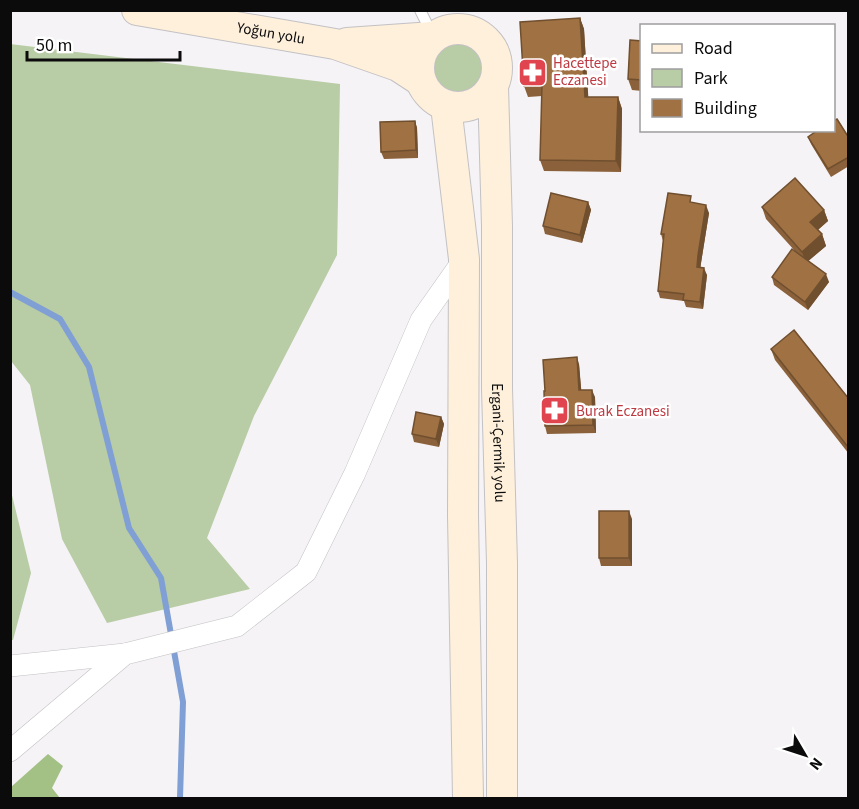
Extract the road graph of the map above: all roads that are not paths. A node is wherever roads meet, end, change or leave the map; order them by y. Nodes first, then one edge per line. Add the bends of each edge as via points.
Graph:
1 (137, 10) edge
2 (420, 10) edge
3 (483, 24) edge
4 (442, 26) edge
5 (335, 44) junction
6 (421, 81) junction
7 (493, 87) junction
8 (446, 106) junction
9 (464, 259) junction
10 (125, 654) junction
11 (10, 666) edge
12 (10, 752) edge
13 (468, 798) edge
14 (502, 798) edge

1 - 5 main road, Yoğun yolu
2 - 4 lane
3 - 4 main road via 471,30
3 - 7 main road via 497,60
4 - 5 main road
4 - 6 main road via 420,57
5 - 6 main road via 398,66
6 - 8 main road via 426,92
7 - 8 main road via 473,104
7 - 14 main road, Ergani-Çermik yolu
8 - 9 main road
9 - 10 street via 421,320 355,472 306,572 237,626
9 - 13 main road
10 - 11 street
10 - 12 street

